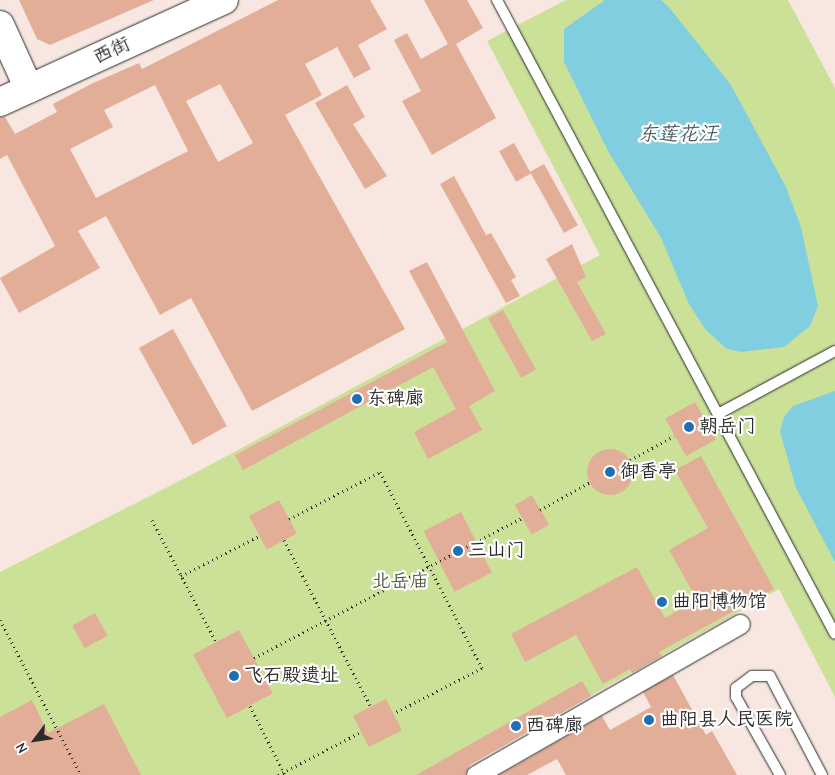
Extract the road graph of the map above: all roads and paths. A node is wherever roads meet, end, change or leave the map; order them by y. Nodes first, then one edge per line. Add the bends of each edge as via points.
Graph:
1 (224, 0) edge
2 (497, 0) edge
3 (0, 26) edge
4 (29, 89) junction
5 (0, 102) edge
6 (835, 351) edge
7 (718, 414) junction
8 (674, 436) dead end
9 (630, 460) dead end
10 (590, 482) dead end
11 (540, 510) dead end
12 (522, 518) dead end
13 (152, 520) dead end
14 (289, 520) dead end
15 (259, 536) dead end
16 (284, 540) dead end
17 (429, 567) junction
18 (181, 576) junction
19 (0, 620) edge
20 (326, 620) junction
21 (740, 624) dead end
22 (835, 634) edge
23 (216, 642) dead end
24 (254, 658) dead end
25 (250, 706) dead end
26 (371, 706) dead end
27 (394, 714) dead end
28 (361, 732) dead end
29 (284, 774) edge
30 (81, 775) edge
31 (278, 775) edge
32 (476, 775) edge
33 (780, 775) edge
34 (822, 775) edge

1 - 4 street, 西街
2 - 7 lane
3 - 4 street
4 - 5 street, 西街
6 - 7 lane
7 - 22 lane
8 - 9 path
10 - 11 path
12 - 17 path
13 - 18 path
14 - 17 path via 380,472
15 - 18 path
16 - 20 path
17 - 20 path
17 - 27 path via 482,668
18 - 23 path
19 - 30 path
20 - 24 path
20 - 26 path
21 - 32 street
25 - 29 path
28 - 29 path
29 - 31 path
33 - 34 lane via 736,697 736,688 752,676 770,676

